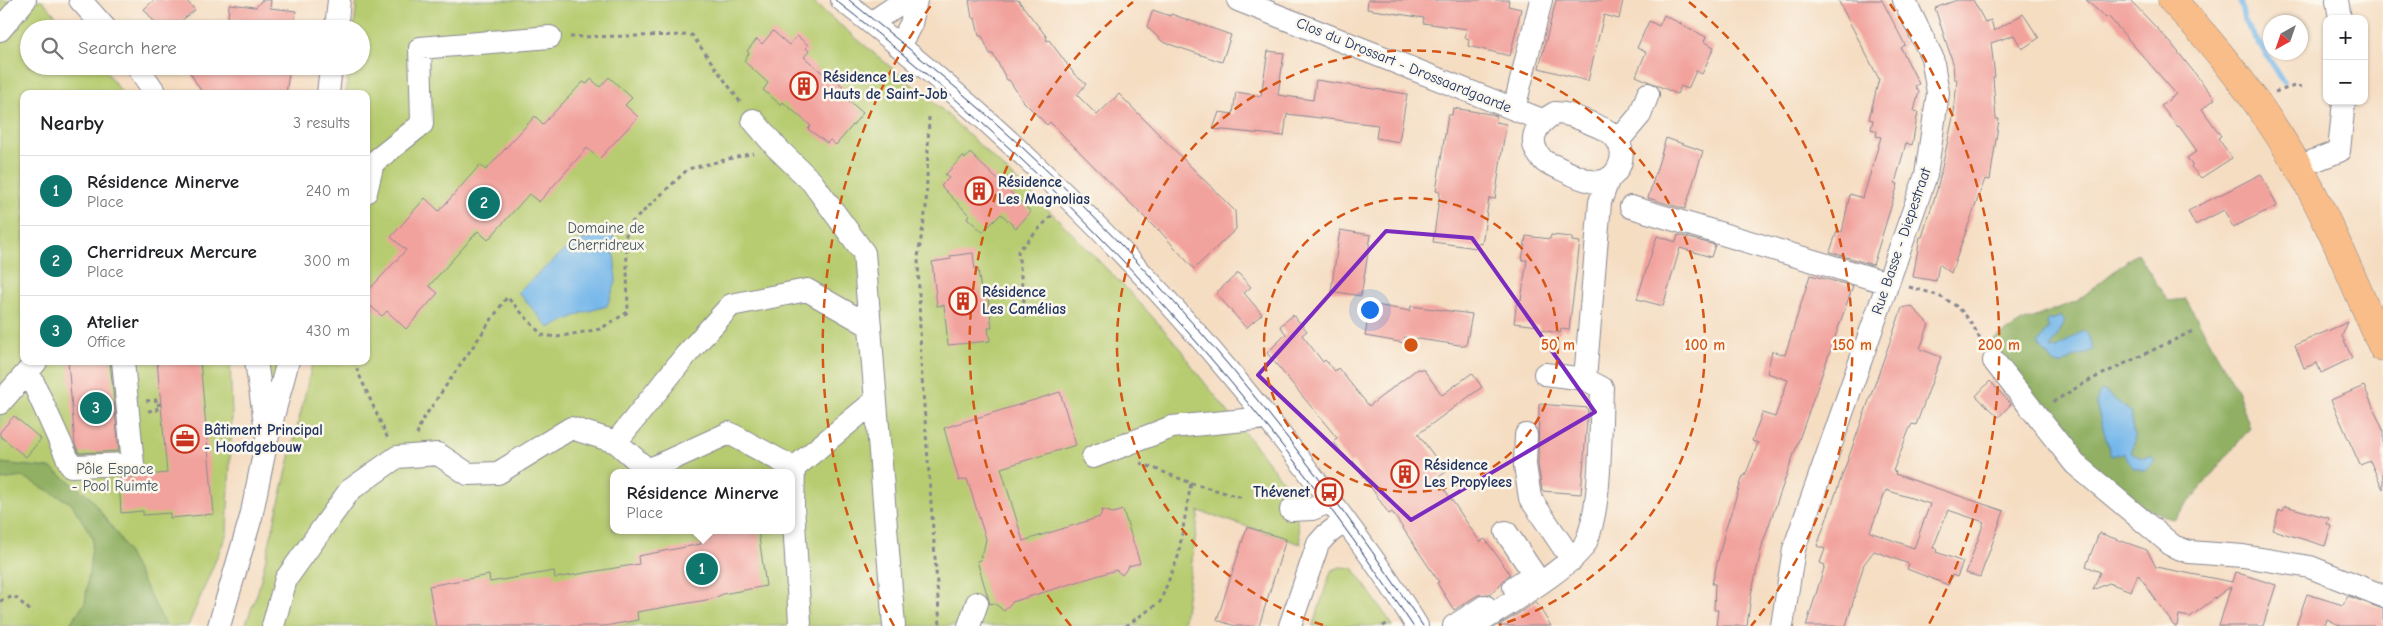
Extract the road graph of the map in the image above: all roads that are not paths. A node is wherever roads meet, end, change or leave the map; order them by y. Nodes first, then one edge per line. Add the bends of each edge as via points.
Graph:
1 (24, 0) edge
2 (80, 0) edge
3 (339, 0) edge
4 (842, 0) edge
5 (906, 0) edge
6 (916, 0) edge
7 (1238, 0) edge
8 (1541, 0) edge
9 (1904, 0) edge
10 (2172, 0) edge
11 (2337, 0) edge
12 (2339, 15) edge
13 (98, 20) edge
14 (337, 20) edge
15 (871, 23) junction
16 (0, 30) edge
17 (550, 37) road end
18 (899, 46) junction
19 (143, 75) edge
20 (331, 75) edge
21 (153, 90) edge
22 (329, 90) edge
23 (1648, 94) dead end
24 (2344, 105) edge
25 (1514, 109) junction
26 (754, 120) road end
27 (1542, 120) junction
28 (1618, 141) junction
29 (2298, 167) junction
30 (370, 175) edge
31 (1609, 178) junction
32 (1631, 207) dead end
33 (1888, 284) junction
34 (870, 326) junction
35 (2383, 348) edge
36 (1994, 361) road end
37 (123, 365) edge
38 (257, 365) edge
39 (287, 365) edge
40 (32, 366) edge
41 (1545, 374) dead end
42 (1585, 379) junction
43 (876, 400) junction
44 (0, 403) edge
45 (1266, 418) junction
46 (1526, 434) dead end
47 (267, 439) junction
48 (616, 442) junction
49 (1102, 454) road end
50 (794, 468) joint
51 (647, 469) edge
52 (650, 469) edge
53 (1331, 501) junction
54 (1291, 510) dead end
55 (1345, 521) junction
56 (1506, 532) dead end
57 (795, 534) edge
58 (1572, 560) junction
59 (2383, 596) edge
60 (977, 602) dead end
61 (800, 623) dead end
62 (219, 626) edge
63 (273, 626) edge
64 (894, 626) edge
65 (969, 626) edge
66 (1290, 626) edge
67 (1417, 626) edge
68 (1454, 626) edge
69 (1474, 626) edge
70 (1782, 626) edge

1 - 16 street
2 - 13 street
3 - 14 street
4 - 15 street
5 - 15 street
6 - 18 street via 910,24
7 - 25 street, Clos du Drossart - Drossaardgaarde
8 - 25 street
9 - 33 street, Rue Basse - Diepestraat via 1932,57 1938,93 1926,176
10 - 29 main road via 2210,40
11 - 12 street
15 - 18 street
17 - 30 street via 420,48 422,124 373,163
18 - 45 street via 987,122 1075,206 1172,308
19 - 21 street
20 - 22 street
23 - 28 street via 1640,115
24 - 29 street via 2339,151
25 - 27 street, Clos du Drossart - Drossaardgaarde
26 - 34 street via 812,182 864,253
27 - 28 street via 1555,113 1568,114 1609,132
27 - 31 street via 1537,126 1534,146 1545,162 1592,182
28 - 31 street via 1622,156 1619,168
29 - 35 main road via 2323,214
31 - 42 street via 1600,202
32 - 33 street
33 - 70 street, Rue Basse - Diepestraat via 1794,549
34 - 43 street
34 - 48 street via 807,290 730,305
36 - 59 street via 2075,464 2180,550 2310,566
37 - 40 street via 133,464 71,466
38 - 47 street
39 - 47 street
40 - 44 street
41 - 42 street
42 - 58 street via 1602,388 1596,504 1586,543
43 - 50 street
43 - 64 street
45 - 49 street via 1172,427
45 - 53 street
46 - 58 street via 1524,464 1530,498
47 - 62 street via 251,517
48 - 51 street
48 - 63 street via 571,428 498,473 468,474 438,454 403,457 350,490 286,578
50 - 52 street via 729,433
53 - 54 street via 1312,509
53 - 55 street
55 - 66 street via 1318,544
55 - 67 street
56 - 68 street via 1534,574
57 - 61 street
58 - 69 street
60 - 65 street

